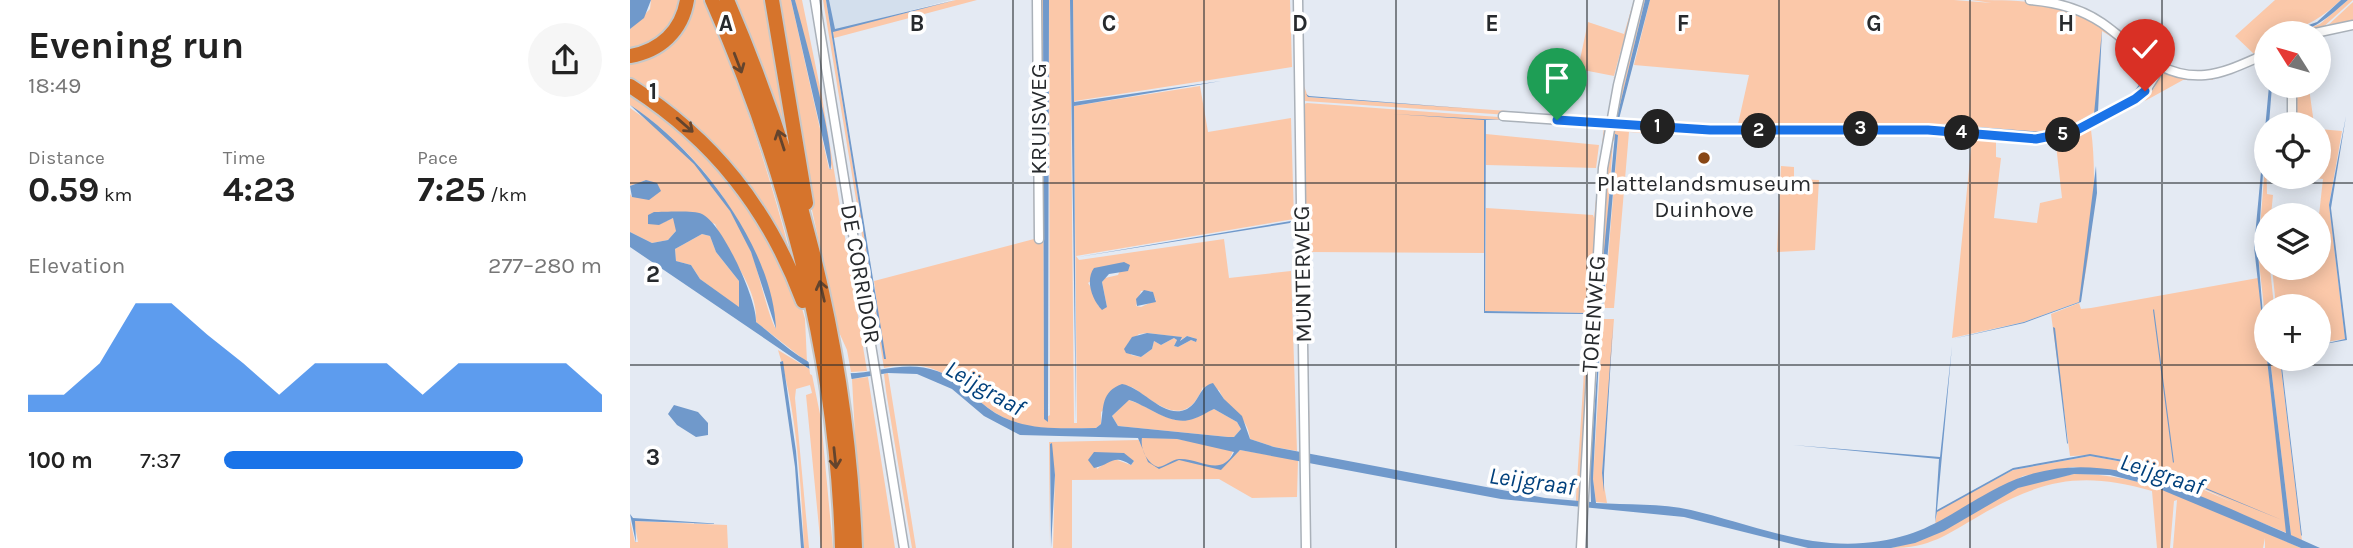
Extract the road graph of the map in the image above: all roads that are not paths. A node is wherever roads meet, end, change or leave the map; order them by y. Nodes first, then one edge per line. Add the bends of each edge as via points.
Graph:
1 (687, 0) edge
2 (712, 0) edge
3 (727, 0) edge
4 (772, 0) edge
5 (816, 0) edge
6 (1037, 0) edge
7 (1298, 0) edge
8 (1639, 0) edge
9 (2030, 0) edge
10 (2353, 25) edge
11 (2331, 30) edge
12 (630, 56) edge
13 (2254, 58) edge
14 (2160, 68) junction
15 (630, 86) edge
16 (1503, 116) dead end
17 (1610, 123) junction
18 (807, 229) junction
19 (1039, 239) dead end
20 (819, 345) junction
21 (834, 391) junction
22 (842, 548) edge
23 (855, 548) edge
24 (904, 548) edge
25 (1306, 548) edge
26 (1581, 548) edge

1 - 12 highway via 680,22 666,40 648,52
2 -> 20 highway via 767,140
18 -> 3 highway via 775,122
4 - 18 highway via 806,190
5 - 24 street, DE CORRIDOR
6 - 19 street, KRUISWEG
7 - 25 street, MUNTERWEG
8 - 17 street, TORENWEG
9 - 14 street via 2064,5 2087,15
10 - 11 street
13 - 14 street via 2207,75
14 - 17 street via 2135,99 2075,131 2048,138 1928,130 1722,131
15 -> 20 highway via 692,131 738,179 779,245
16 - 17 street
17 - 26 street, TORENWEG via 1603,168
21 -> 18 highway via 835,354
20 - 21 highway
21 -> 22 highway
21 - 23 highway

